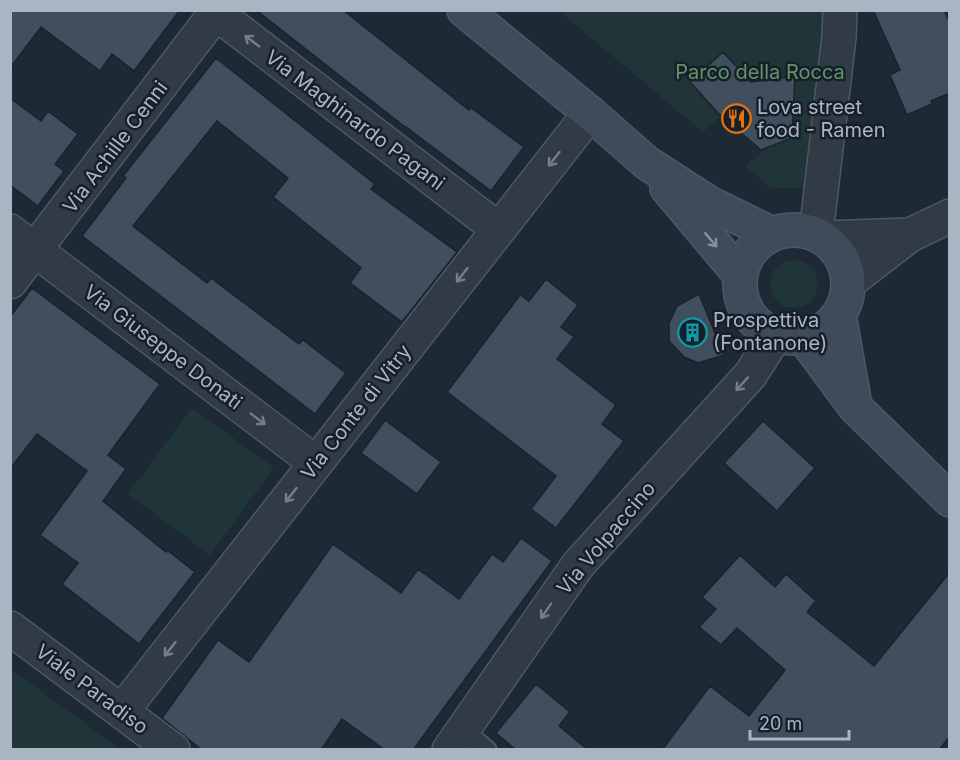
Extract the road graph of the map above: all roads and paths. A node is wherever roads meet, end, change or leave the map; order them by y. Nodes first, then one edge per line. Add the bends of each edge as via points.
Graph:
1 (464, 10) edge
2 (840, 10) edge
3 (215, 11) edge
4 (590, 113) junction
5 (647, 163) junction
6 (950, 216) edge
7 (498, 229) junction
8 (772, 234) junction
9 (819, 236) junction
10 (910, 236) junction
11 (23, 241) edge
12 (740, 276) junction
13 (10, 282) edge
14 (849, 282) junction
15 (839, 315) junction
16 (789, 337) junction
17 (855, 407) junction
18 (316, 463) junction
19 (950, 500) edge
20 (10, 628) edge
21 (122, 711) junction
22 (456, 740) edge
23 (173, 750) edge
24 (488, 750) edge

1 - 4 main road
2 - 9 street
7 -> 3 street, Via Maghinardo Pagani
3 - 11 street, Via Achille Cenni
4 - 5 main road
4 -> 7 street, Via Conte di Vitry
5 - 8 main road via 709,203
5 -> 12 main road
6 - 10 street
7 -> 18 street, Via Conte di Vitry
8 - 9 main road via 803,230
8 - 12 main road via 747,257
9 - 10 street
9 - 14 main road via 840,255
10 - 14 street
11 - 13 street, Via Achille Cenni
11 -> 18 street, Via Giuseppe Donati
12 - 16 main road via 741,296 749,316 761,328
14 - 15 main road
15 - 16 main road via 826,329
15 - 17 main road
16 - 17 main road
16 -> 22 street, Via Volpaccino via 578,565
17 - 19 main road
18 -> 21 street, Via Conte di Vitry
20 - 21 street, Viale Paradiso
21 - 23 street, Viale Paradiso
22 - 24 lane

